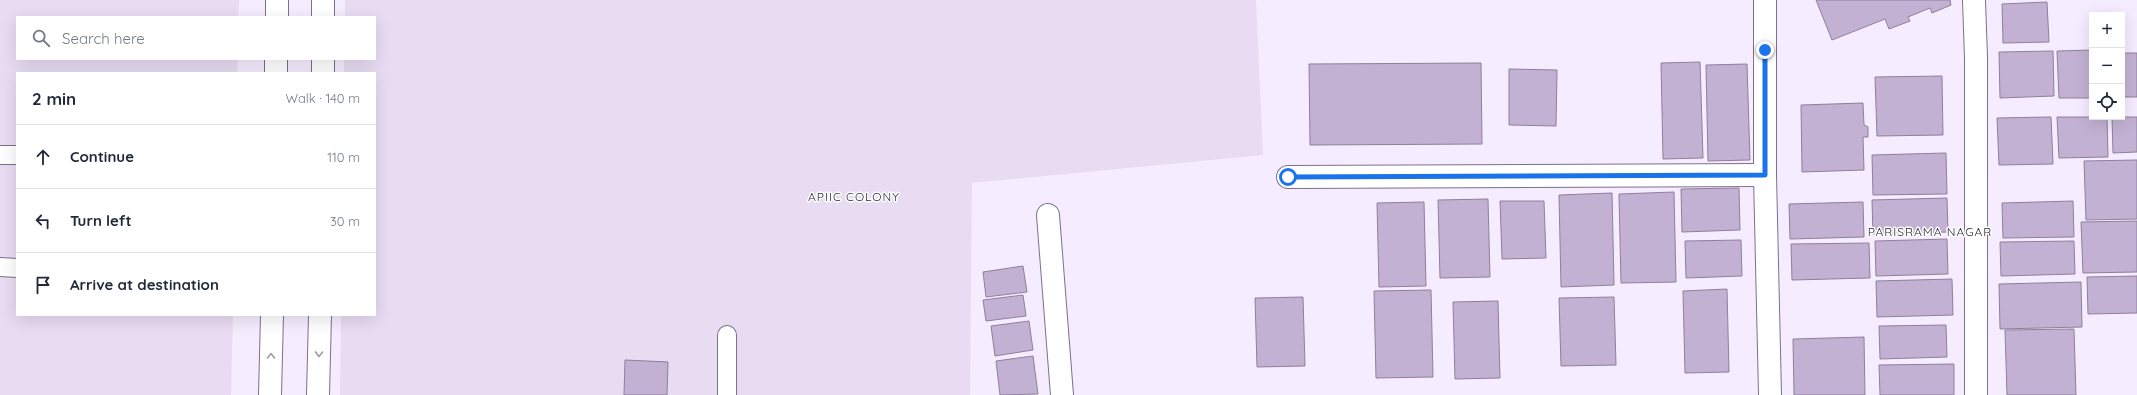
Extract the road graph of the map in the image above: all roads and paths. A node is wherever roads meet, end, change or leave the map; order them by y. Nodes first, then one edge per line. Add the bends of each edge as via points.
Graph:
1 (277, 0) edge
2 (323, 0) edge
3 (1765, 0) edge
4 (1974, 0) edge
5 (277, 16) edge
6 (323, 16) edge
7 (276, 60) edge
8 (323, 60) edge
9 (276, 72) edge
10 (323, 72) edge
11 (16, 154) edge
12 (0, 155) edge
13 (1765, 175) junction
14 (1288, 177) dead end
15 (1048, 215) dead end
16 (0, 267) edge
17 (16, 268) edge
18 (272, 316) edge
19 (320, 316) edge
20 (727, 335) dead end
21 (270, 395) edge
22 (318, 395) edge
23 (726, 395) edge
24 (1062, 395) edge
25 (1770, 395) edge
26 (1976, 395) edge

1 - 5 street
2 - 6 street
3 - 13 street
4 - 26 street
7 - 9 street
8 - 10 street
11 - 12 lane
13 - 14 street
13 - 25 street
15 - 24 street
16 - 17 lane
21 -> 18 street
19 -> 22 street
20 - 23 lane

